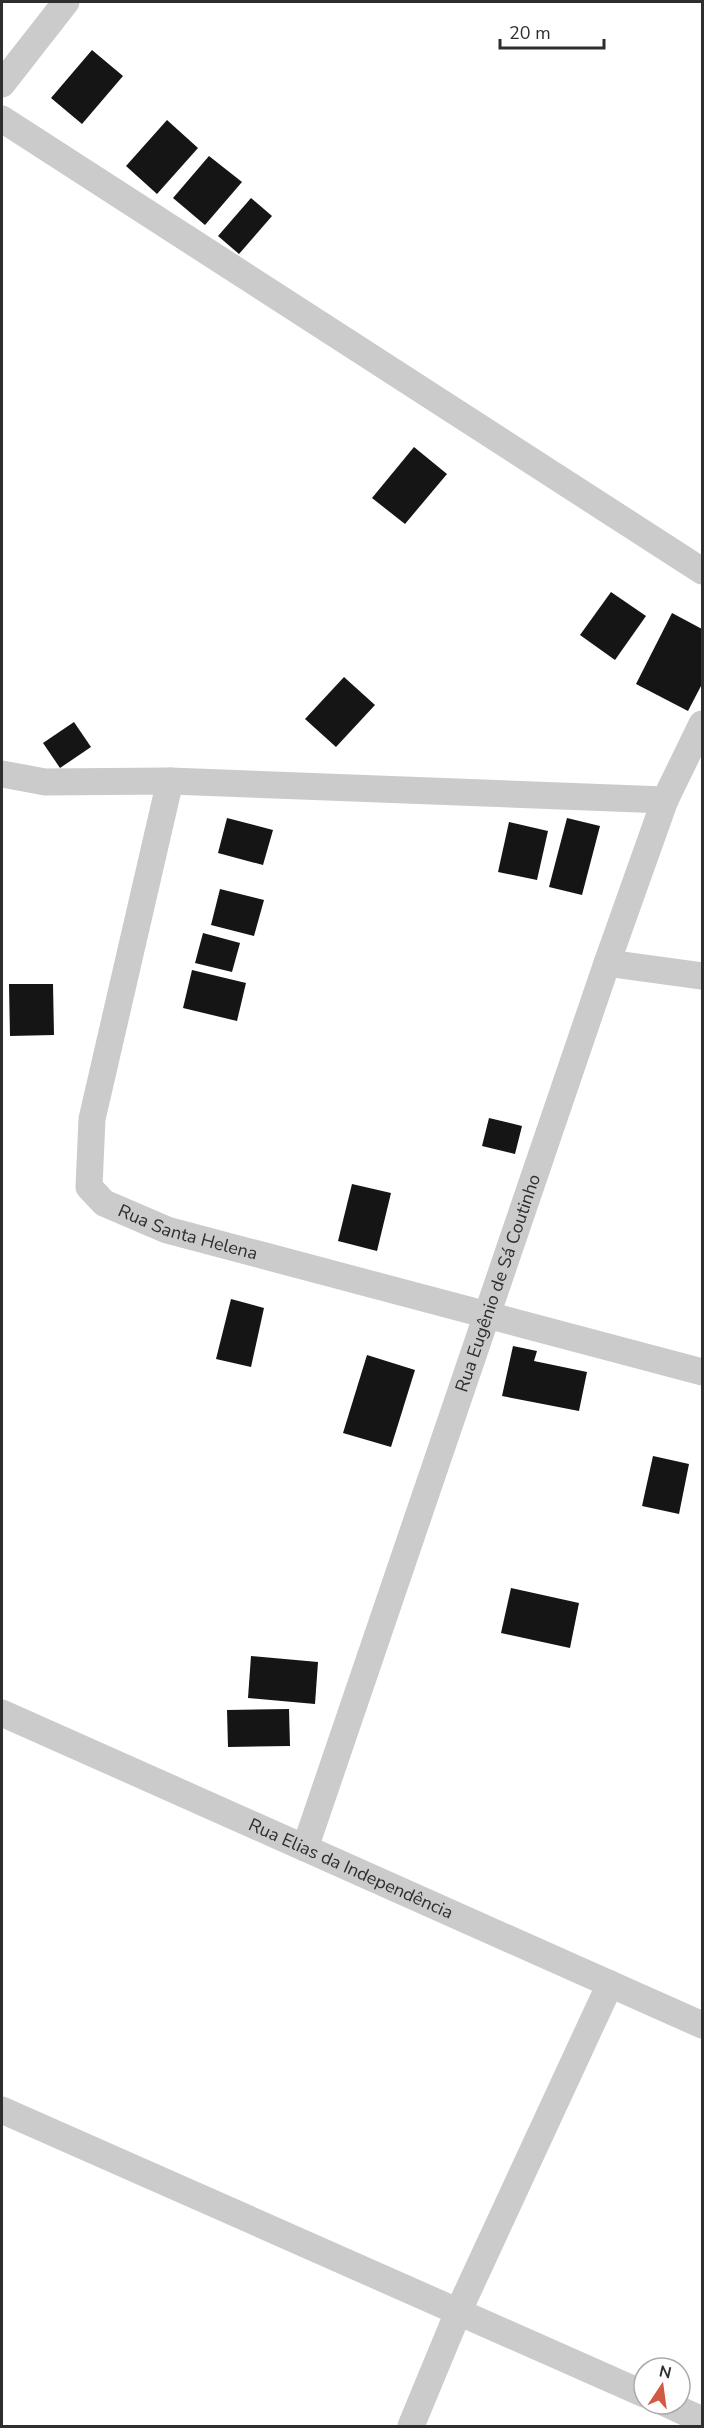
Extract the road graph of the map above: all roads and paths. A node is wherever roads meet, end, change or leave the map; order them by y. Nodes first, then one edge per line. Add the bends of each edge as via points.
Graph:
1 (66, 2) edge
2 (2, 84) edge
3 (2, 118) edge
4 (702, 572) edge
5 (702, 724) edge
6 (2, 774) edge
7 (170, 781) junction
8 (665, 800) junction
9 (607, 963) junction
10 (702, 976) edge
11 (489, 1316) junction
12 (702, 1372) edge
13 (2, 1713) edge
14 (305, 1848) junction
15 (610, 1984) junction
16 (702, 2025) edge
17 (2, 2109) edge
18 (459, 2310) junction
19 (632, 2389) edge
20 (411, 2427) edge

1 - 2 street
3 - 4 street
5 - 8 street, Rua Eugênio de Sá Coutinho
6 - 7 street via 45,782
7 - 8 street
7 - 11 street, Rua Santa Helena via 92,1119 89,1187 104,1203 167,1230
8 - 9 street, Rua Eugênio de Sá Coutinho
9 - 10 street
9 - 11 street, Rua Eugênio de Sá Coutinho
11 - 12 street, Rua Santa Helena
11 - 14 street, Rua Eugênio de Sá Coutinho
13 - 14 street, Rua Elias da Independência
14 - 15 street, Rua Elias da Independência
15 - 16 street, Rua Elias da Independência
15 - 18 street
17 - 18 street
18 - 19 street
18 - 20 street

